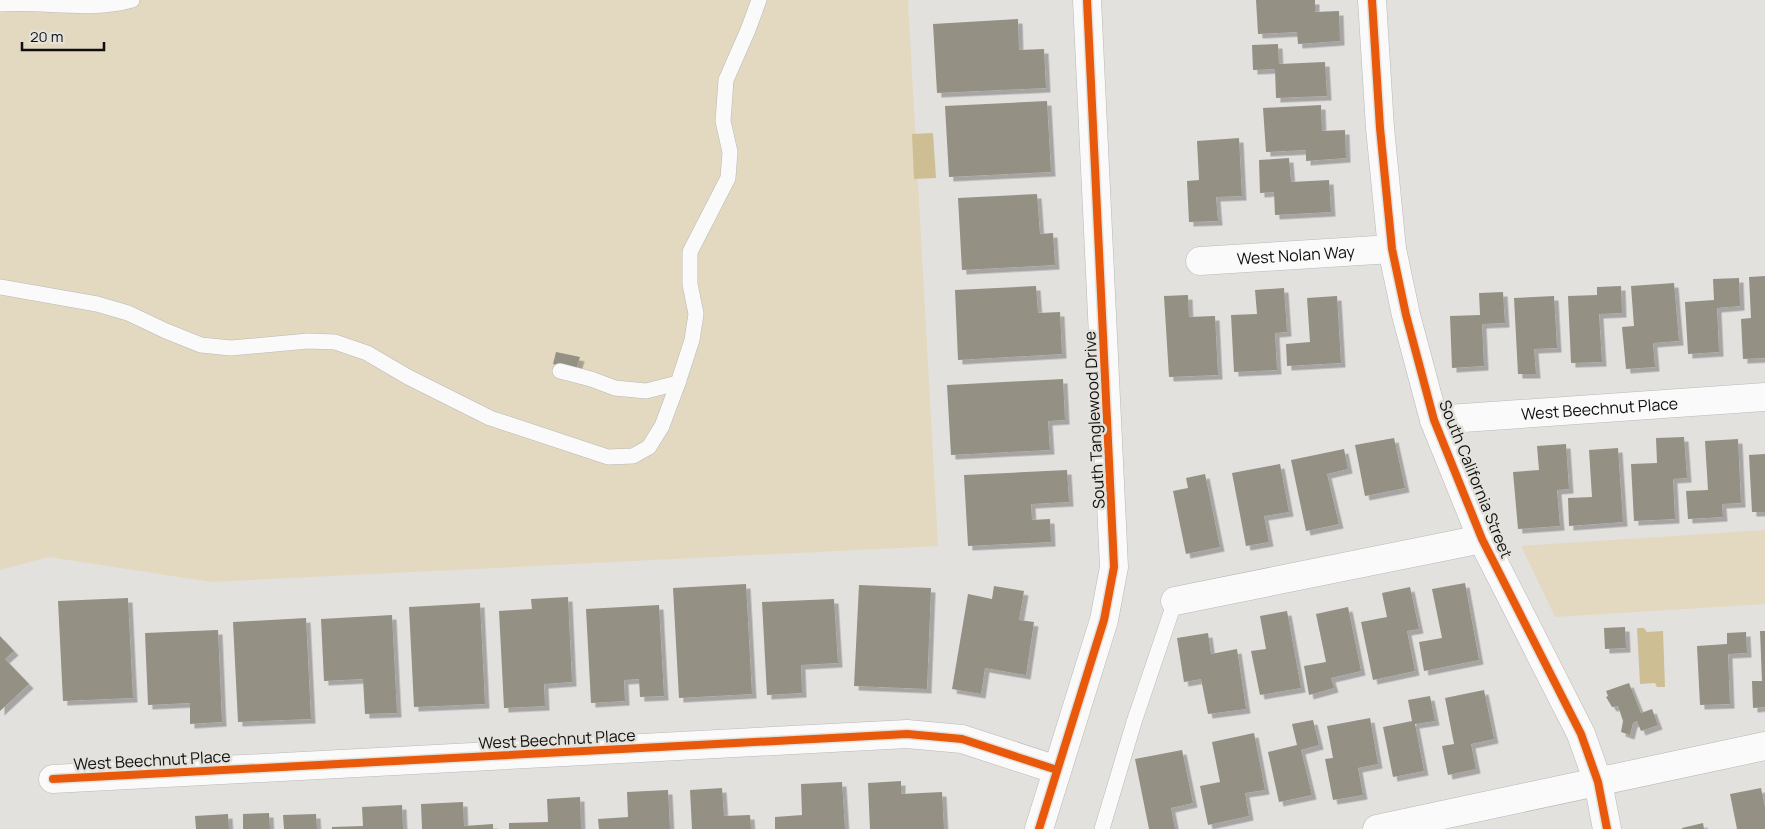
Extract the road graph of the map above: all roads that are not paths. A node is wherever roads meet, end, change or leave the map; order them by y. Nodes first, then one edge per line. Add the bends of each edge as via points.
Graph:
1 (132, 0) edge
2 (759, 0) edge
3 (1087, 0) edge
4 (1372, 0) edge
5 (0, 4) edge
6 (1392, 249) junction
7 (1200, 260) dead end
8 (0, 287) edge
9 (560, 371) dead end
10 (678, 383) junction
11 (1765, 397) edge
12 (1434, 420) junction
13 (1482, 538) junction
14 (1176, 601) joint
15 (1765, 746) edge
16 (1057, 770) junction
17 (53, 779) dead end
18 (1598, 782) junction
19 (1039, 829) edge
20 (1102, 829) edge
21 (1377, 829) edge
22 (1607, 829) edge

1 - 5 lane via 92,6
2 - 10 lane via 726,80 723,122 730,152 728,178 690,252 690,284 696,314 692,340
3 - 16 street, South Tanglewood Drive via 1114,567 1104,620
4 - 6 street, South California Street
6 - 7 street, West Nolan Way
6 - 12 street, South California Street
8 - 10 lane via 97,304 128,313 201,345 231,348 308,341 335,342 367,353 490,418 608,457 632,456 649,447 662,426
9 - 10 lane via 616,388 646,391
11 - 12 street, West Beechnut Place
12 - 13 street, South California Street
13 - 14 street
13 - 18 street, South California Street via 1581,734
14 - 20 lane via 1134,722
15 - 18 street
16 - 17 street, West Beechnut Place via 962,738 907,734
16 - 19 street, South Tanglewood Drive
18 - 21 street
18 - 22 street, South California Street

